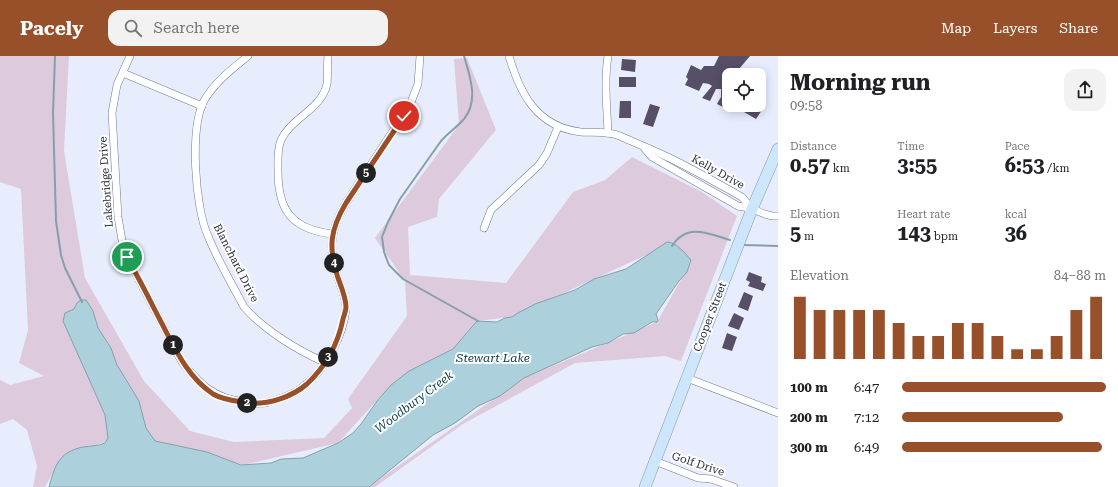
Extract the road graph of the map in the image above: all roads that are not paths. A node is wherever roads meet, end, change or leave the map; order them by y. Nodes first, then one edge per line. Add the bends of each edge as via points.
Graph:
1 (130, 56) edge
2 (248, 56) edge
3 (328, 56) edge
4 (420, 56) edge
5 (509, 56) edge
6 (608, 56) edge
7 (123, 73) junction
8 (202, 106) junction
9 (558, 127) junction
10 (608, 133) junction
11 (778, 149) edge
12 (774, 163) edge
13 (752, 209) junction
14 (778, 216) edge
15 (484, 228) dead end
16 (332, 234) junction
17 (324, 362) junction
18 (687, 378) junction
19 (778, 413) edge
20 (655, 461) junction
21 (645, 487) edge
22 (734, 487) edge

1 - 7 street, Lakebridge Drive
2 - 8 street, Blanchard Drive via 218,81
3 - 16 street via 327,84 320,97 287,131 278,148 278,176 283,204 290,216 315,232
4 - 16 street, Lakebridge Drive via 418,84 410,105 337,218
5 - 9 street, Kelly Drive via 522,93 542,116
6 - 10 street
7 - 8 street
7 - 17 street, Lakebridge Drive via 112,113 120,230 127,257 182,362 201,384 214,394 257,404 289,396 304,387
8 - 17 street, Blanchard Drive via 195,149 201,213 207,236 244,307 253,317 267,329
9 - 10 street, Kelly Drive via 581,132
9 - 15 street via 539,165 491,210
10 - 13 street, Kelly Drive via 659,153 742,197
11 - 12 main road, Cooper Street
12 - 13 main road, Cooper Street
13 - 14 street
13 - 18 main road, Cooper Street
16 - 17 street, Lakebridge Drive via 332,253 346,307 340,333
18 - 19 street
18 - 20 main road, Cooper Street
20 - 21 main road, Cooper Street
20 - 22 street, Golf Drive via 698,478 711,479

